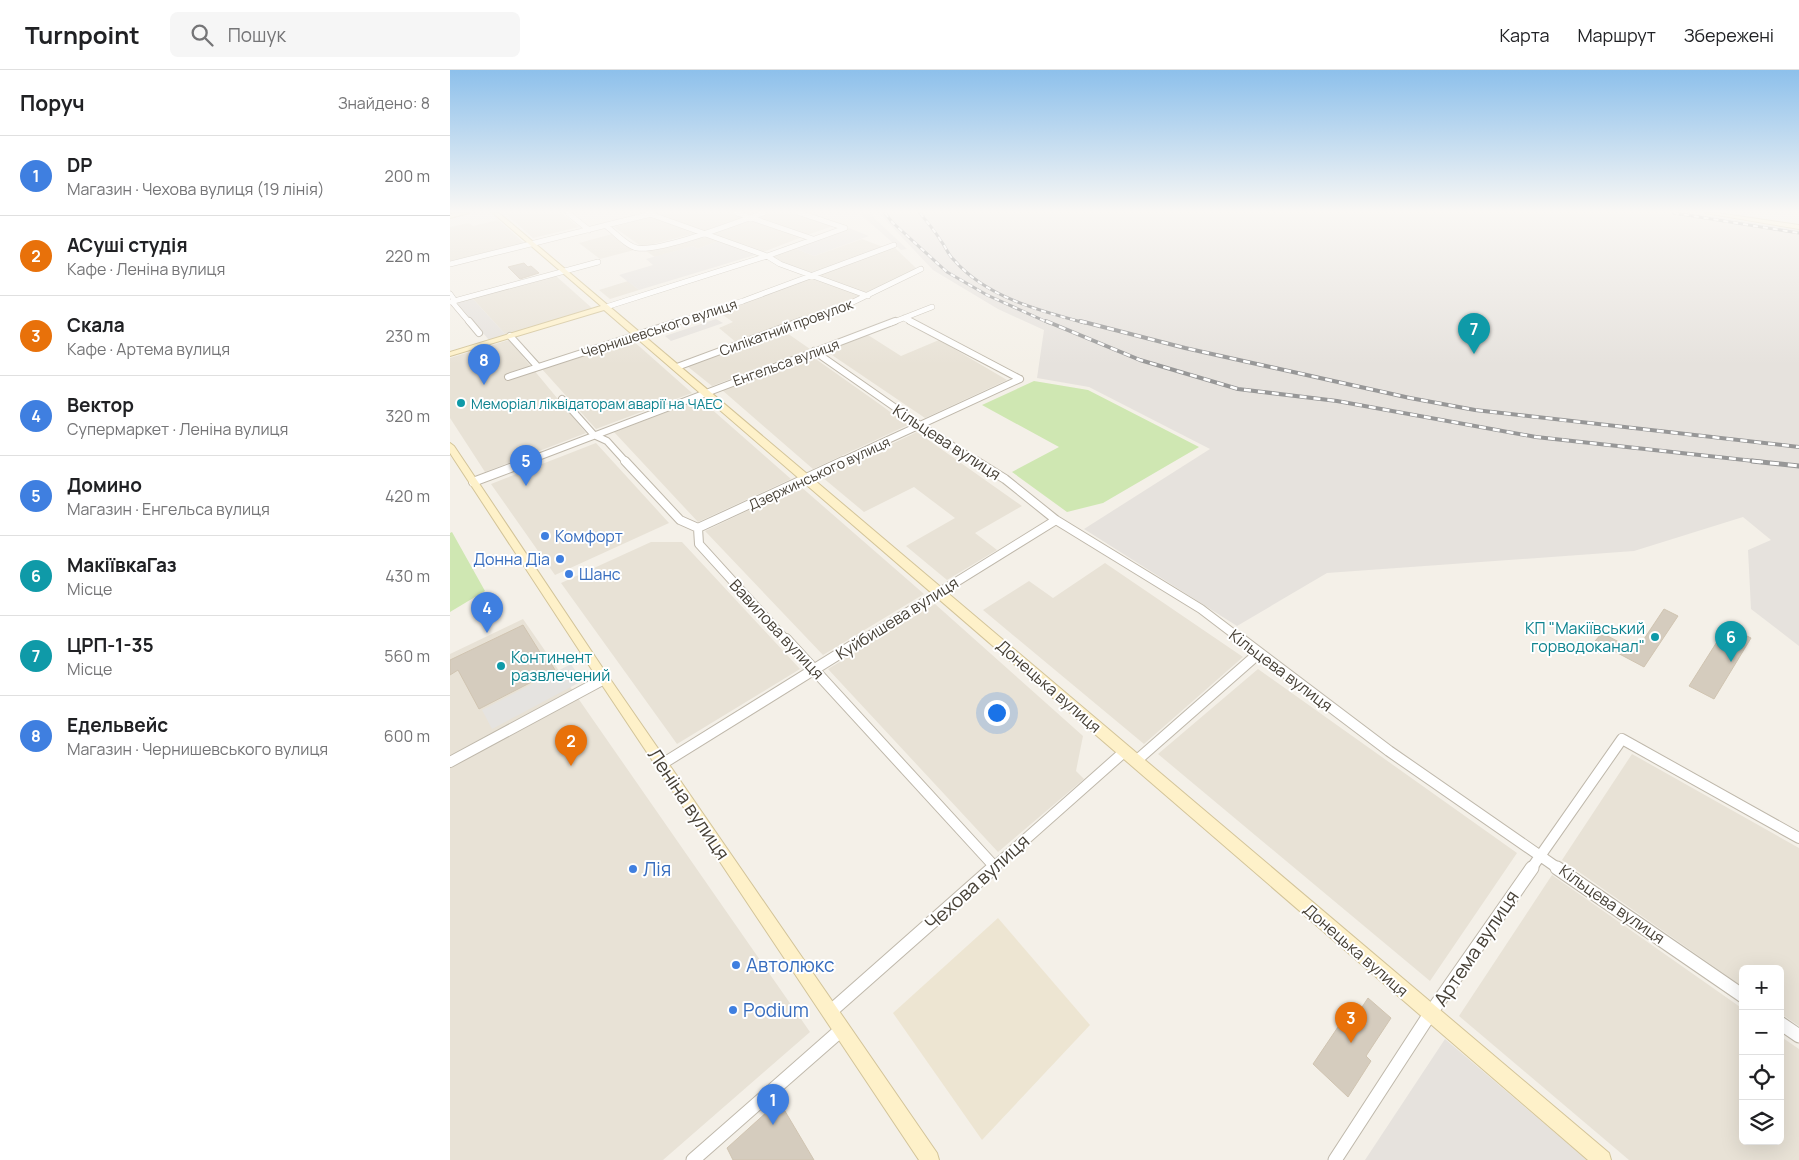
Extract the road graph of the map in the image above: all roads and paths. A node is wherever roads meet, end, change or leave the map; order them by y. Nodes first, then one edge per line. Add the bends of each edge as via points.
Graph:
1 (555, 264) edge
2 (591, 264) edge
3 (741, 264) edge
4 (780, 264) edge
5 (846, 264) edge
6 (921, 269) dead end
7 (564, 271) junction
8 (815, 276) junction
9 (450, 294) edge
10 (868, 296) junction
11 (452, 301) edge
12 (606, 307) junction
13 (932, 307) dead end
14 (904, 318) junction
15 (479, 333) dead end
16 (639, 335) junction
17 (510, 336) junction
18 (814, 351) junction
19 (450, 354) edge
20 (538, 367) junction
21 (677, 367) junction
22 (508, 377) dead end
23 (706, 392) junction
24 (562, 399) dead end
25 (920, 425) junction
26 (594, 435) junction
27 (450, 446) edge
28 (807, 478) junction
29 (473, 482) junction
30 (1056, 520) junction
31 (698, 528) junction
32 (940, 591) junction
33 (1258, 653) junction
34 (815, 669) junction
35 (604, 679) junction
36 (1124, 752) junction
37 (450, 762) edge
38 (1136, 762) junction
39 (662, 764) junction
40 (1799, 838) edge
41 (1540, 854) junction
42 (994, 866) junction
43 (1739, 993) edge
44 (830, 1012) junction
45 (1430, 1014) junction
46 (1784, 1026) edge
47 (841, 1030) junction
48 (1799, 1036) edge
49 (693, 1160) edge
50 (930, 1160) edge
51 (1335, 1160) edge
52 (1602, 1160) edge

1 - 7 street, Донецька вулиця
2 - 7 street
3 - 12 street
4 - 8 street
5 - 8 street, Чернишевського вулиця
6 - 10 street, Силікатний провулок
7 - 11 street
7 - 12 street, Донецька вулиця
8 - 10 street
8 - 16 street, Чернишевського вулиця
9 - 11 street
10 - 21 street, Силікатний провулок
11 - 15 street
12 - 16 street, Донецька вулиця
12 - 17 street
13 - 14 street, Енгельса вулиця
14 - 18 street, Енгельса вулиця
14 - 25 street, Дзержинського вулиця via 1020,379
16 - 20 street, Чернишевського вулиця
16 - 21 street, Донецька вулиця
17 - 19 street
17 - 20 street
18 - 23 street, Енгельса вулиця
18 - 25 street, Кільцева вулиця
20 - 22 street, Чернишевського вулиця
21 - 23 street, Донецька вулиця
23 - 26 street, Енгельса вулиця
23 - 28 street, Донецька вулиця
24 - 26 street
25 - 28 street, Дзержинського вулиця
25 - 30 street, Кільцева вулиця via 1004,479
26 - 29 street, Енгельса вулиця
26 - 31 street via 607,441 680,520
27 - 29 street, Леніна вулиця
28 - 31 street, Дзержинського вулиця
28 - 32 street, Донецька вулиця
29 - 35 street, Леніна вулиця
30 - 32 street, Куйбишева вулиця
30 - 33 street, Кільцева вулиця via 1201,609
31 - 34 street, Вавилова вулиця via 699,544
32 - 34 street, Куйбишева вулиця
32 - 36 street, Донецька вулиця
33 - 38 street
33 - 41 street, Кільцева вулиця via 1389,750
34 - 39 street, Куйбишева вулиця
34 - 42 street, Вавилова вулиця
35 - 37 street
35 - 39 street, Леніна вулиця
36 - 38 street, Донецька вулиця
36 - 42 street, Чехова вулиця
38 - 45 street, Донецька вулиця
39 - 44 street, Леніна вулиця
40 - 41 street, Артема вулиця via 1622,739
41 - 43 street, Кільцева вулиця
41 - 45 street, Артема вулиця
42 - 44 street, Чехова вулиця
44 - 47 street, Леніна вулиця
45 - 51 street, Артема вулиця
45 - 52 street, Донецька вулиця
46 - 48 street
47 - 49 street
47 - 50 street, Леніна вулиця

